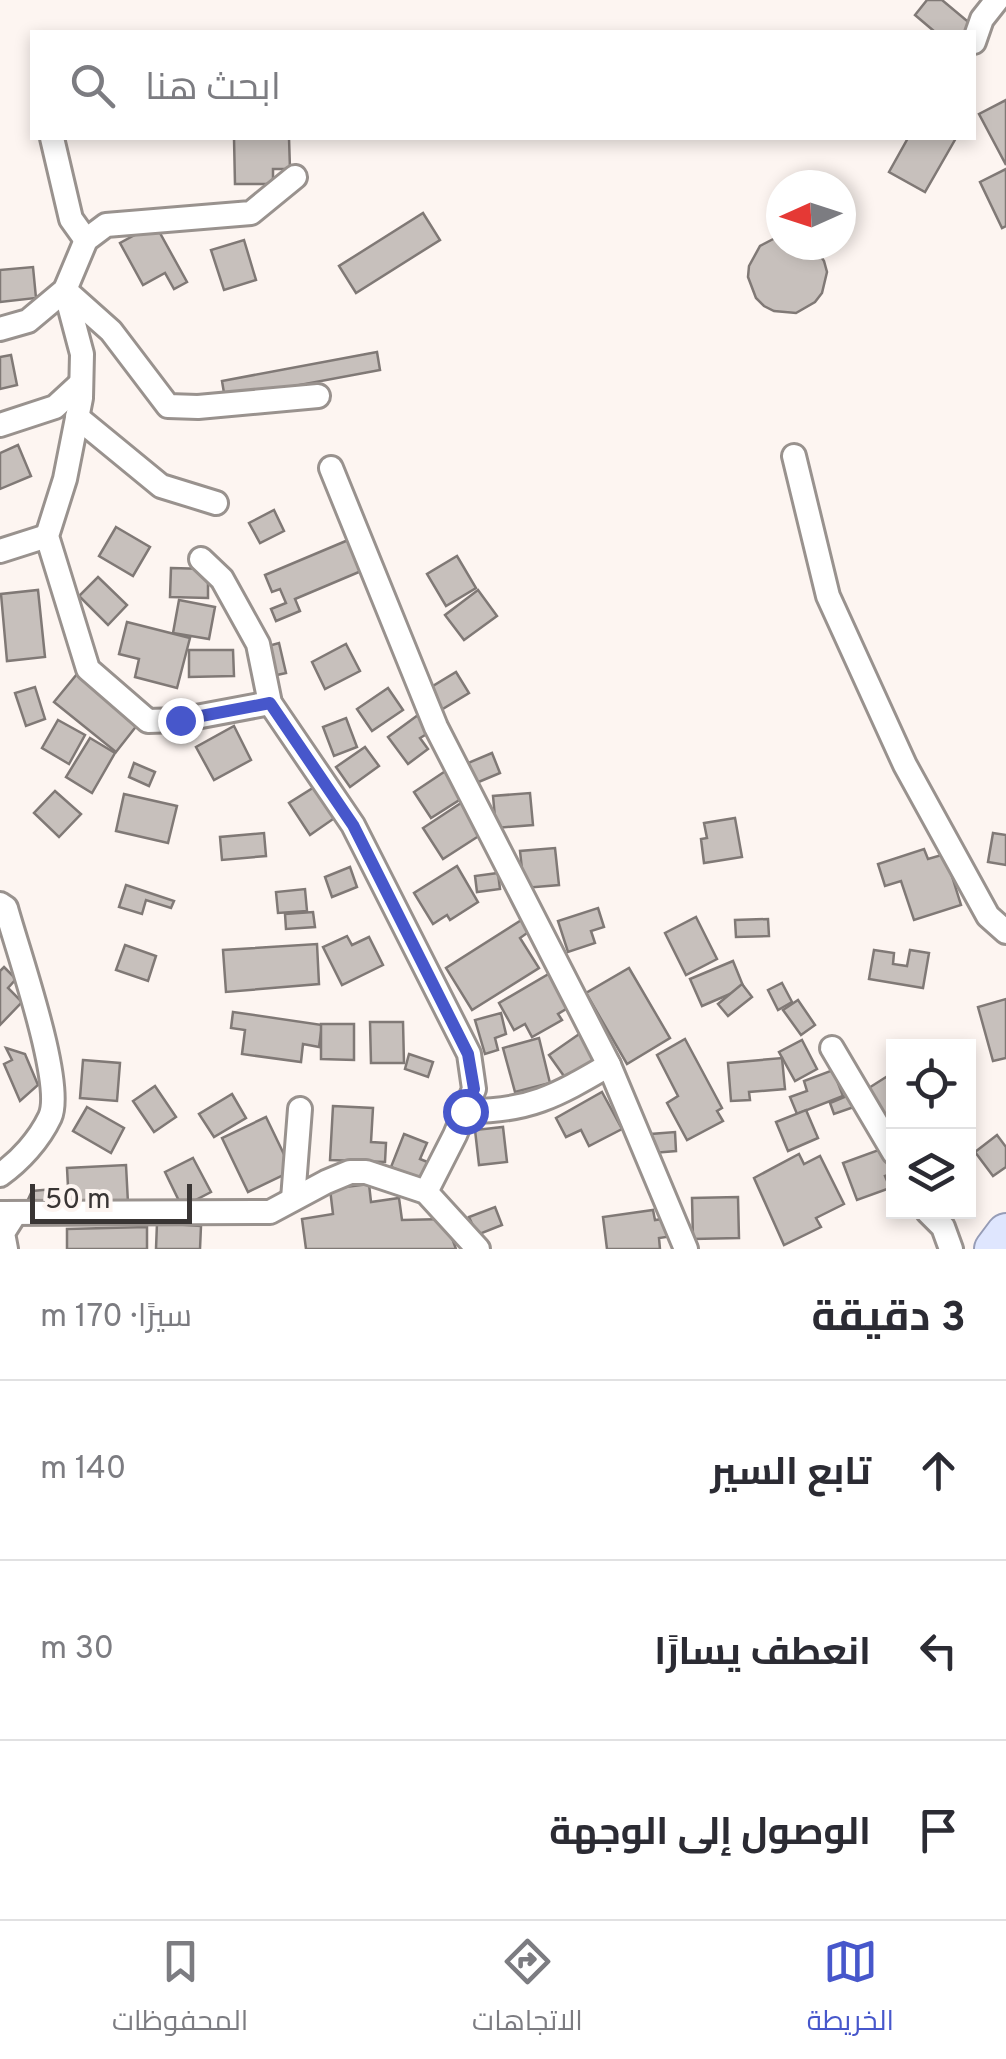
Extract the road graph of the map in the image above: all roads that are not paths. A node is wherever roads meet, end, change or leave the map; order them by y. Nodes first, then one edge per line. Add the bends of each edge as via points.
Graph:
1 (997, 0) edge
2 (976, 36) edge
3 (52, 140) edge
4 (294, 176) dead end
5 (86, 240) junction
6 (65, 290) junction
7 (0, 329) edge
8 (81, 382) junction
9 (318, 396) dead end
10 (77, 417) junction
11 (0, 425) edge
12 (794, 456) dead end
13 (331, 468) dead end
14 (216, 502) dead end
15 (47, 536) junction
16 (0, 551) edge
17 (201, 559) dead end
18 (270, 703) junction
19 (0, 904) edge
20 (1006, 932) edge
21 (832, 1048) dead end
22 (609, 1065) junction
23 (300, 1109) dead end
24 (465, 1111) junction
25 (886, 1139) edge
26 (0, 1176) edge
27 (426, 1192) junction
28 (293, 1199) junction
29 (8, 1214) edge
30 (935, 1219) edge
31 (1006, 1233) edge
32 (6, 1249) edge
33 (478, 1249) edge
34 (686, 1249) edge
35 (951, 1249) edge
36 (994, 1249) edge

1 - 2 street
3 - 5 street via 70,219
4 - 5 street via 251,212 106,226
5 - 6 street
6 - 7 street via 28,321
6 - 8 street via 82,354
6 - 9 street via 111,330 168,406
8 - 10 street
8 - 11 street via 55,406
10 - 14 street via 161,486
10 - 15 street
12 - 20 street via 828,596 905,765 988,916
13 - 22 street via 436,727
15 - 16 street
15 - 18 street via 88,669 148,721
17 - 18 street via 222,578 258,644
18 - 24 street via 353,825 468,1054 474,1089
19 - 26 street via 54,1079 51,1115 19,1162
21 - 25 street
22 - 24 street via 559,1094 504,1112
22 - 34 street
23 - 28 street
24 - 27 street
27 - 28 street via 350,1172
27 - 33 street
28 - 29 street via 270,1212
29 - 32 street
30 - 35 street
31 - 36 main road

